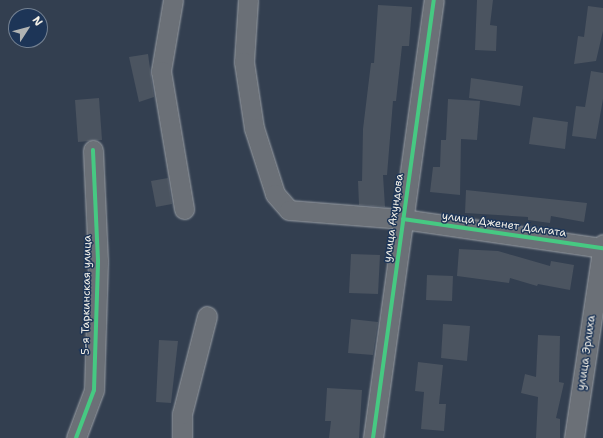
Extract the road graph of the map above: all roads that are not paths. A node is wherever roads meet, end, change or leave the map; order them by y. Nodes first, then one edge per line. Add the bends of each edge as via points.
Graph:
1 (173, 0) edge
2 (248, 0) edge
3 (434, 0) edge
4 (93, 150) dead end
5 (184, 209) dead end
6 (403, 219) junction
7 (603, 247) edge
8 (207, 316) dead end
9 (76, 438) edge
10 (182, 438) edge
11 (373, 438) edge
12 (574, 438) edge

1 - 5 street via 161,71
2 - 6 street, улица Ахундова via 246,83 254,128 281,204 289,210
3 - 6 street, улица Ахундова
4 - 9 street, 5-я Таркинская улица via 98,261 94,390
6 - 7 street, улица Дженет Далгата
6 - 11 street, улица Ахундова
7 - 12 street, улица Эрлиха
8 - 10 street via 182,414

